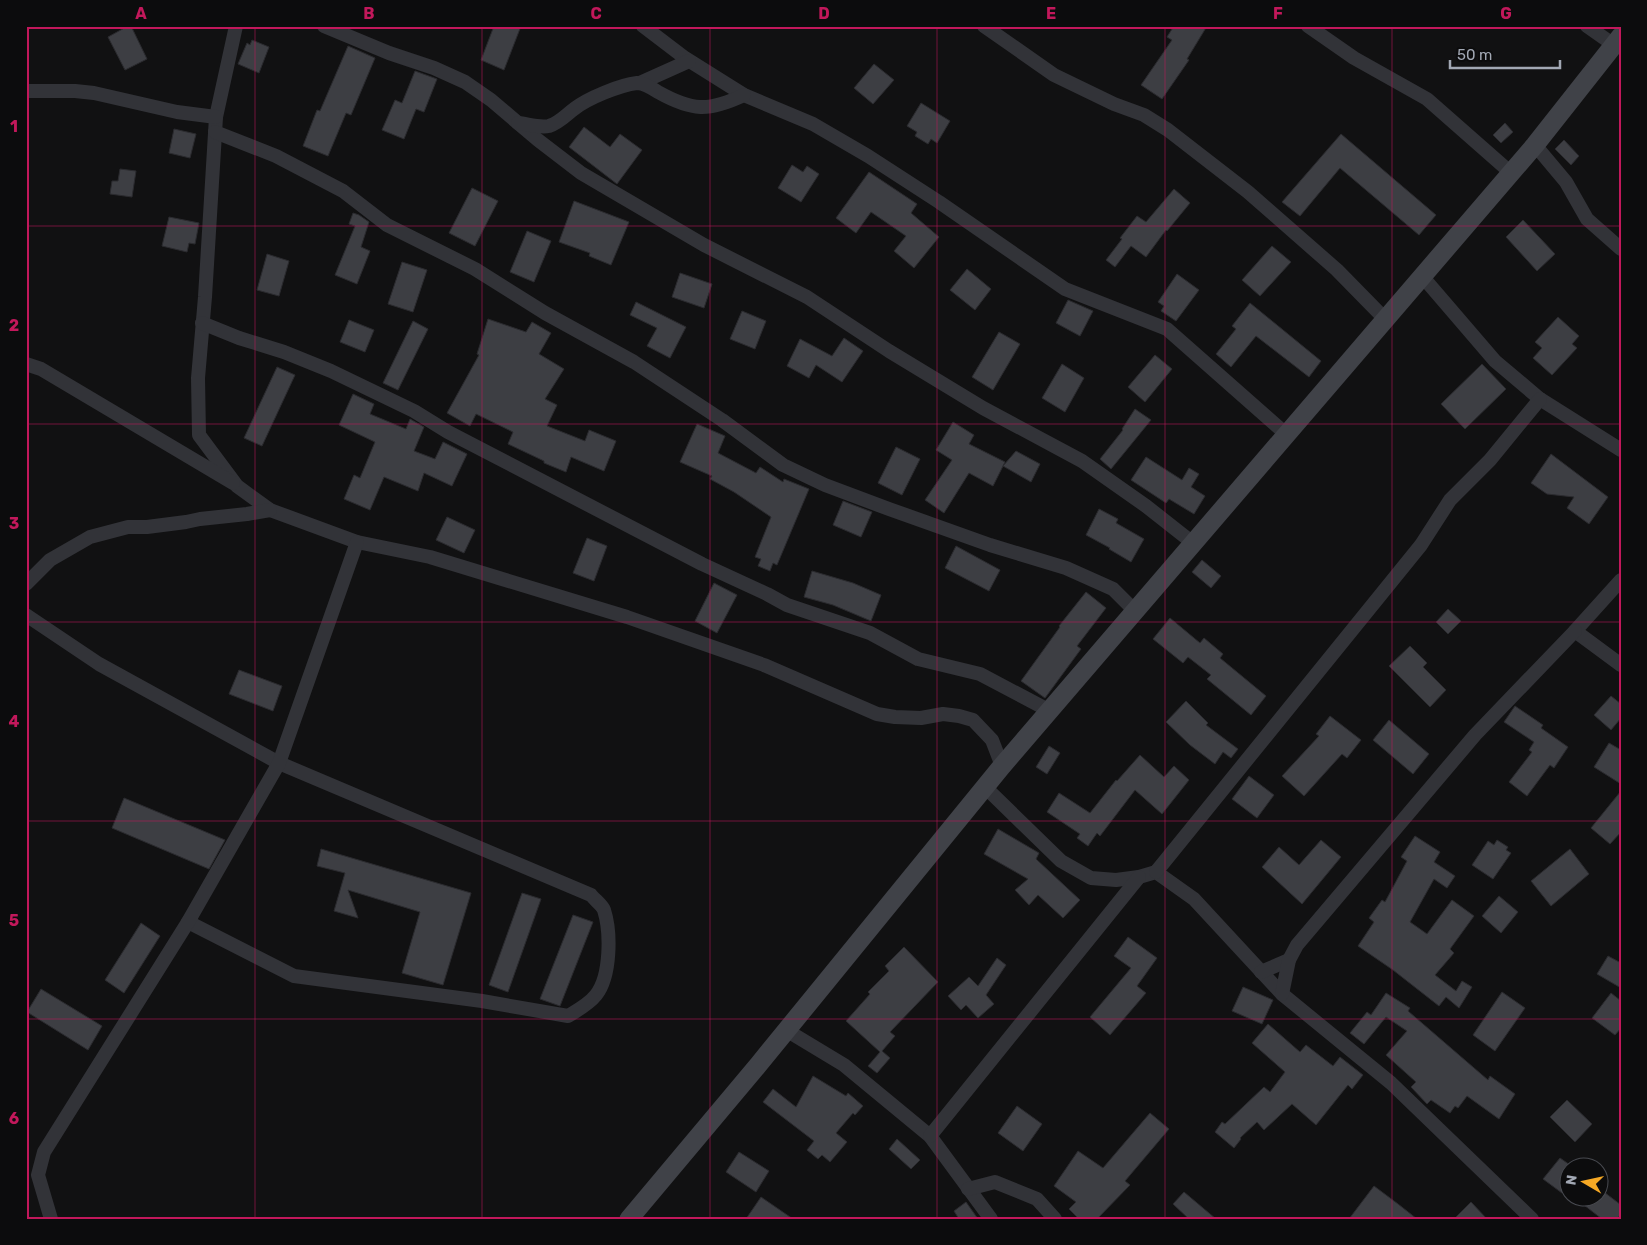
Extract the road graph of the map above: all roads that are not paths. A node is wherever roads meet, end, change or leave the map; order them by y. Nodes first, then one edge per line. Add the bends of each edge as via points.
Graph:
1 (236, 26) edge
2 (324, 26) edge
3 (643, 26) edge
4 (984, 26) edge
5 (1308, 26) edge
6 (1587, 26) edge
7 (1617, 41) edge
8 (689, 61) junction
9 (640, 83) junction
10 (26, 91) edge
11 (744, 95) junction
12 (216, 118) junction
13 (518, 122) junction
14 (215, 132) junction
15 (1535, 145) junction
16 (1510, 172) junction
17 (1621, 249) edge
18 (1422, 276) junction
19 (1385, 319) junction
20 (202, 323) junction
21 (26, 364) edge
22 (1540, 399) junction
23 (1286, 434) junction
24 (199, 435) junction
25 (1621, 450) edge
26 (187, 455) junction
27 (238, 486) junction
28 (270, 510) junction
29 (358, 542) junction
30 (1193, 543) junction
31 (1621, 580) edge
32 (26, 584) edge
33 (1135, 611) junction
34 (26, 615) edge
35 (1575, 631) junction
36 (1621, 665) edge
37 (1050, 711) junction
38 (279, 763) junction
39 (1002, 766) junction
40 (985, 787) junction
41 (1156, 872) junction
42 (1139, 877) junction
43 (188, 922) junction
44 (1289, 960) junction
45 (1261, 972) junction
46 (1282, 994) junction
47 (786, 1030) junction
48 (930, 1136) junction
49 (968, 1189) junction
50 (50, 1219) edge
51 (629, 1219) edge
52 (991, 1219) edge
53 (1055, 1219) edge
54 (1532, 1219) edge

1 - 12 street
2 - 13 street via 464,82
3 - 8 street
4 - 19 street via 1054,76 1144,115 1168,130 1248,192 1330,263
5 - 16 street via 1354,58 1427,99
6 - 7 street
7 - 15 street
8 - 9 street
8 - 11 street
9 - 11 street via 687,106 707,108
9 - 13 street via 599,96 548,126
10 - 12 street via 94,93
11 - 23 street via 812,124 868,156 1065,289 1167,329
12 - 14 street
13 - 30 street via 581,173 704,245 807,297 983,408 1082,461
14 - 20 street
14 - 33 street via 276,156 343,191 387,225 476,269 545,313 634,362 783,465 825,485 898,512 1066,568 1113,589
15 - 16 street
15 - 17 street via 1566,182 1587,219
16 - 18 street
18 - 19 street
18 - 22 street via 1495,361
19 - 23 street
20 - 24 street via 198,378
20 - 37 street via 332,371 787,605 870,633 918,659 980,674
21 - 26 street via 41,369
22 - 25 street
22 - 41 street via 1490,460 1450,500 1421,545
23 - 30 street
24 - 26 street
24 - 27 street
26 - 27 street
27 - 28 street
28 - 29 street
28 - 32 street via 128,527 90,537 50,560
29 - 38 street
29 - 39 street via 430,557 627,617 764,665 877,714 921,718 943,714 973,720 992,740
30 - 33 street
31 - 35 street
33 - 37 street
34 - 38 street via 99,664
35 - 36 street
35 - 44 street via 1475,735 1297,945
37 - 39 street
38 - 43 street
38 - 43 street via 591,895 603,908 609,952 597,994 568,1016 482,1000 294,976
39 - 40 street
40 - 42 street via 1061,861 1091,878 1116,880
40 - 47 street
41 - 42 street
41 - 45 street via 1194,899
42 - 48 street
43 - 50 street via 44,1152 38,1175
44 - 45 street
44 - 46 street
45 - 46 street
46 - 54 street via 1391,1084
47 - 48 street via 844,1065
47 - 51 street
48 - 49 street
49 - 52 street
49 - 53 street via 995,1182 1037,1199

